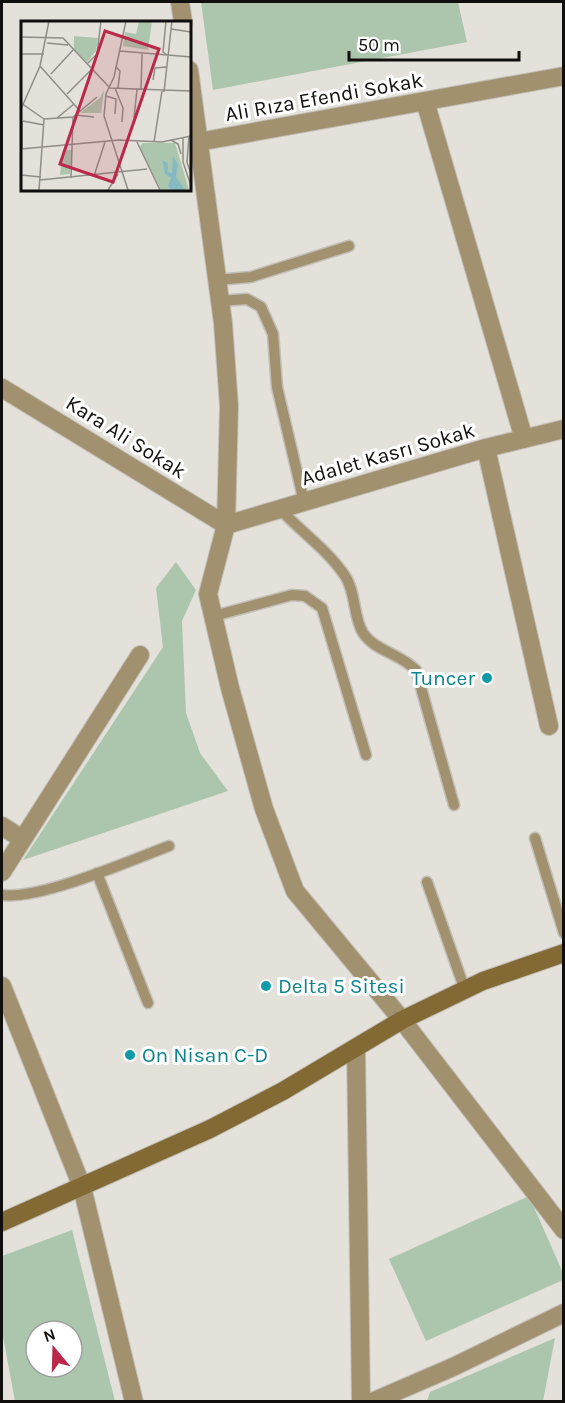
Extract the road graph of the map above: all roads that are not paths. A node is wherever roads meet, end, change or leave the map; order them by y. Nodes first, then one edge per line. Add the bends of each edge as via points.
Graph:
1 (180, 2) edge
2 (183, 21) edge
3 (564, 76) edge
4 (190, 78) edge
5 (425, 101) junction
6 (198, 142) junction
7 (349, 246) dead end
8 (217, 280) junction
9 (220, 301) junction
10 (2, 389) edge
11 (564, 429) edge
12 (524, 439) junction
13 (486, 448) junction
14 (304, 502) junction
15 (280, 509) junction
16 (226, 525) junction
17 (214, 616) junction
18 (140, 655) dead end
19 (549, 726) dead end
20 (366, 755) dead end
21 (454, 805) dead end
22 (2, 826) edge
23 (535, 838) dead end
24 (22, 839) junction
25 (169, 846) dead end
26 (2, 872) edge
27 (98, 873) junction
28 (428, 882) dead end
29 (2, 895) edge
30 (564, 933) edge
31 (564, 953) edge
32 (2, 986) edge
33 (465, 990) junction
34 (148, 1003) dead end
35 (402, 1020) junction
36 (356, 1050) junction
37 (82, 1187) junction
38 (2, 1222) edge
39 (564, 1230) edge
40 (564, 1313) edge
41 (409, 1394) edge
42 (134, 1401) edge
43 (361, 1401) edge
44 (372, 1401) edge

1 - 2 street
3 - 5 street, Ali Rıza Efendi Sokak
4 - 6 street
5 - 6 street, Ali Rıza Efendi Sokak
5 - 12 street
6 - 8 street
7 - 8 lane via 250,277
8 - 9 street
9 - 14 lane via 247,300 261,308 273,334 277,387
9 - 16 street via 229,406
10 - 16 street, Kara Ali Sokak
11 - 12 street, Adalet Kasrı Sokak
12 - 13 street, Adalet Kasrı Sokak
13 - 14 street, Adalet Kasrı Sokak
13 - 19 street
14 - 15 street, Adalet Kasrı Sokak
15 - 16 street, Adalet Kasrı Sokak
15 - 21 lane via 324,550 347,578 363,633 379,649 404,658 416,670
16 - 17 street via 208,594
17 - 20 lane via 292,595 305,596 322,608
17 - 35 street via 264,809 295,891
18 - 24 street
22 - 24 street
23 - 30 lane
24 - 26 street
25 - 27 lane
27 - 29 lane via 18,897
27 - 34 lane
28 - 33 lane
31 - 33 main road
32 - 37 street
33 - 35 main road
35 - 36 main road
35 - 39 street
36 - 37 main road via 210,1129
36 - 43 street
37 - 38 main road
37 - 42 street
40 - 41 street
41 - 44 street

